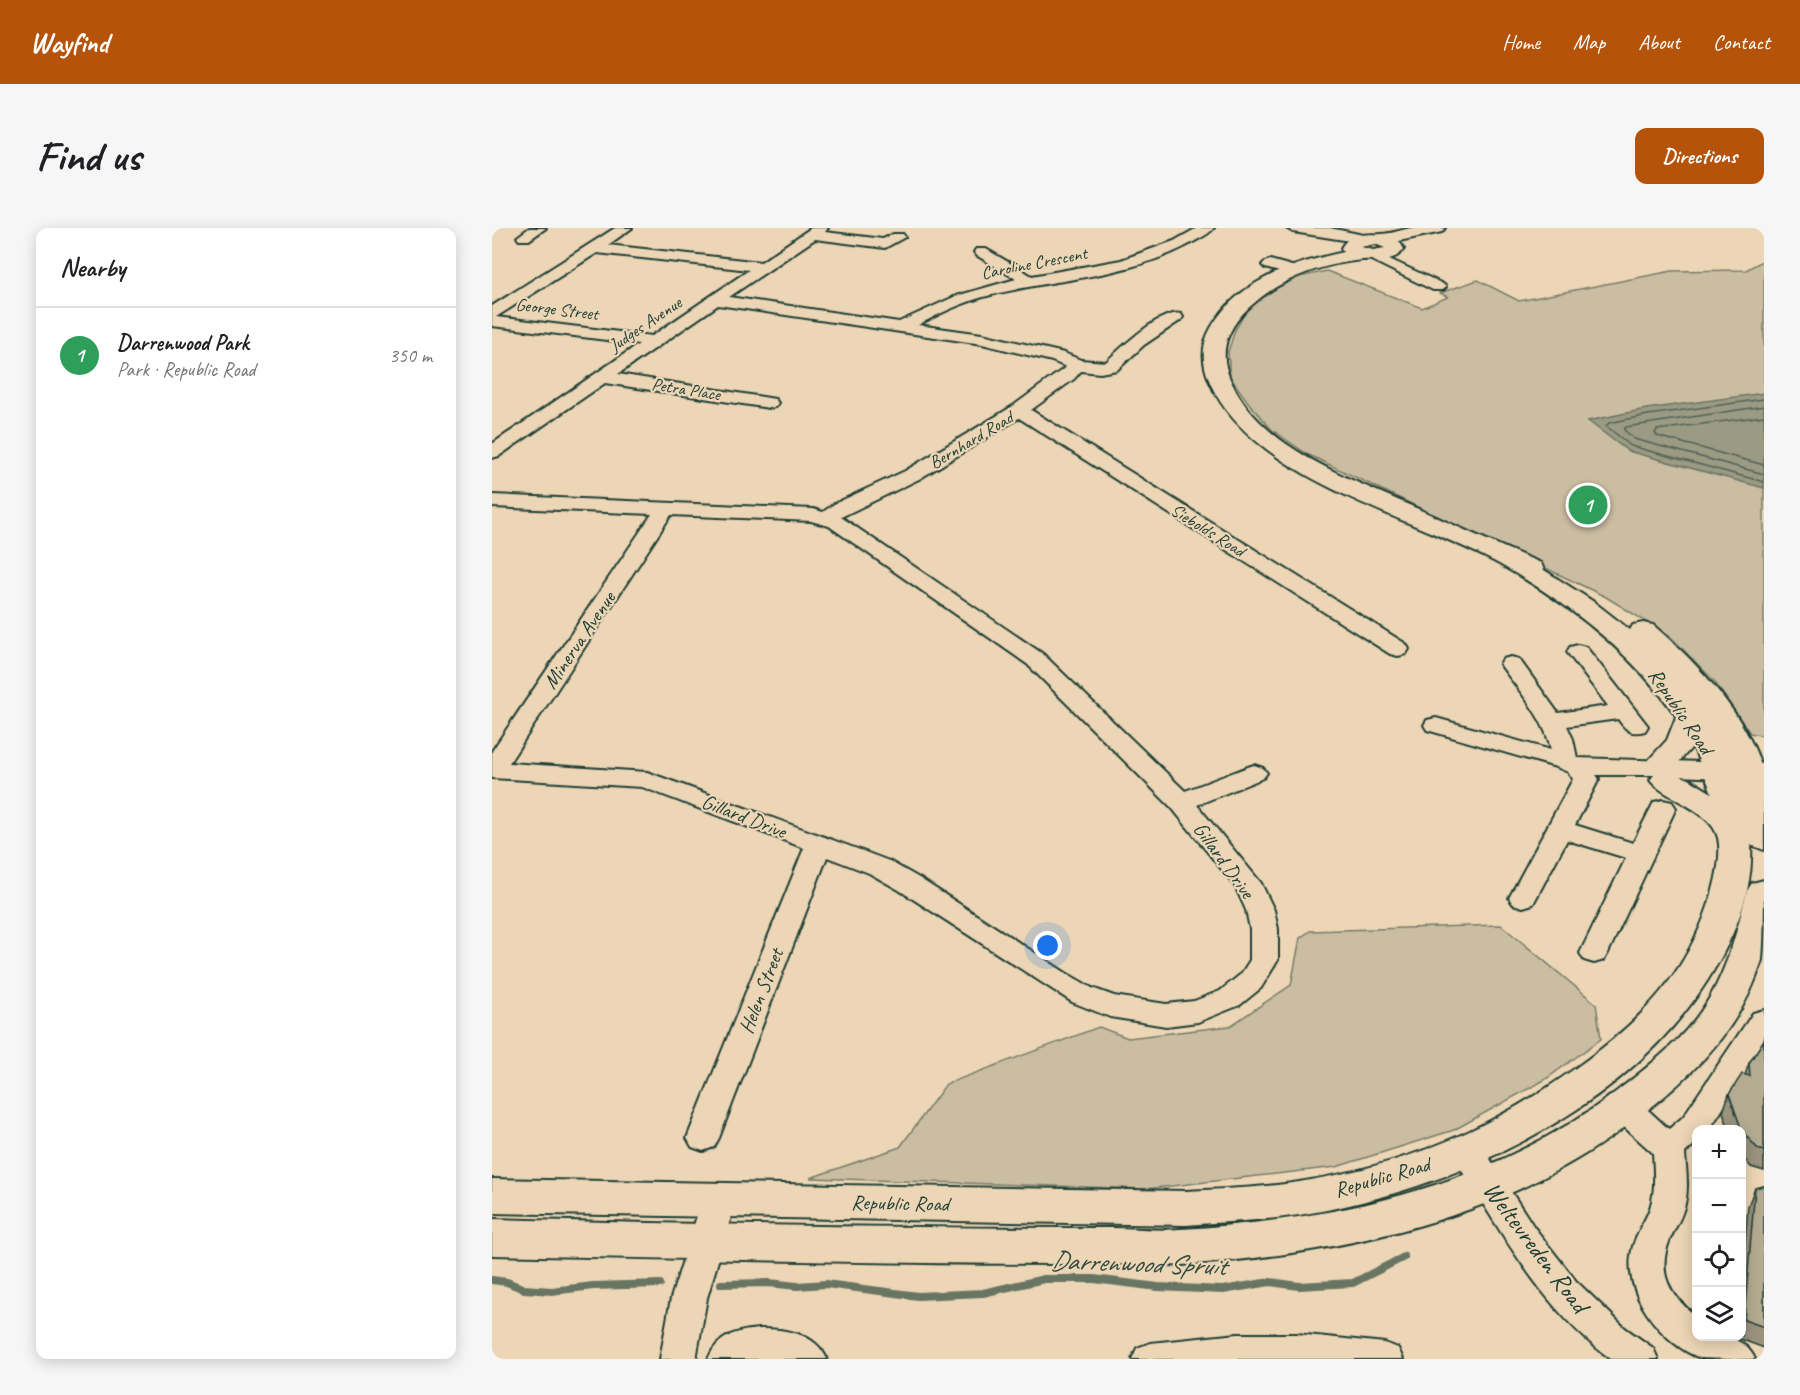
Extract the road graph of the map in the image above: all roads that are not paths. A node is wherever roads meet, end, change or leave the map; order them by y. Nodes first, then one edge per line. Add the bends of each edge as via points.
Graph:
1 (539, 228) edge
2 (625, 228) edge
3 (1207, 228) edge
4 (1293, 228) edge
5 (1327, 229) edge
6 (1427, 230) edge
7 (816, 231) edge
8 (524, 237) dead end
9 (898, 237) dead end
10 (1368, 243) edge
11 (595, 248) junction
12 (981, 252) dead end
13 (1270, 265) dead end
14 (764, 267) junction
15 (1294, 271) junction
16 (1031, 282) junction
17 (1444, 283) dead end
18 (714, 300) junction
19 (492, 313) edge
20 (1175, 317) dead end
21 (492, 321) edge
22 (902, 327) junction
23 (654, 341) junction
24 (1077, 365) junction
25 (602, 377) junction
26 (770, 403) dead end
27 (1019, 410) junction
28 (492, 452) edge
29 (492, 501) edge
30 (665, 509) junction
31 (826, 518) junction
32 (1513, 562) junction
33 (1398, 649) dead end
34 (1578, 652) dead end
35 (1511, 664) dead end
36 (1690, 718) junction
37 (1552, 721) junction
38 (1436, 725) dead end
39 (1576, 769) junction
40 (492, 770) edge
41 (1254, 773) dead end
42 (1745, 774) edge
43 (1662, 785) junction
44 (1181, 802) junction
45 (1559, 829) junction
46 (1749, 837) edge
47 (819, 844) junction
48 (1641, 854) junction
49 (1764, 891) edge
50 (1523, 898) dead end
51 (1594, 954) dead end
52 (1764, 1021) edge
53 (1625, 1109) junction
54 (703, 1138) dead end
55 (1669, 1148) junction
56 (1467, 1151) junction
57 (1489, 1184) junction
58 (492, 1196) edge
59 (719, 1200) junction
60 (492, 1237) edge
61 (705, 1243) junction
62 (678, 1359) edge
63 (726, 1359) edge
64 (809, 1359) edge
65 (1150, 1359) edge
66 (1385, 1359) edge
67 (1640, 1359) edge
68 (1737, 1359) edge

1 - 8 street
2 - 11 street
3 - 16 street, Caroline Crescent via 1167,251 1135,263
4 - 5 street
5 - 10 street
6 - 10 main road, Republic Road
7 - 9 street via 885,244
7 - 14 street, Judges Avenue
10 - 15 main road, Republic Road
10 - 17 street
11 - 14 street
11 - 19 street
12 - 16 street
13 - 15 street
14 - 18 street, Judges Avenue
15 - 32 main road, Republic Road via 1239,305 1214,343 1219,381 1236,410 1253,428 1298,460
16 - 22 street, Caroline Crescent via 963,298
18 - 22 street
18 - 23 street, Judges Avenue
20 - 24 street via 1138,341 1111,366
21 - 23 street, George Street
22 - 24 street via 1002,344
23 - 25 street, Judges Avenue
24 - 27 street, Bernhard Road
25 - 26 street, Petra Place
25 - 28 street, Judges Avenue
27 - 31 street, Bernhard Road via 912,475
27 - 33 street, Siebolds Road
29 - 30 street
30 - 31 street
30 - 40 street, Minerva Avenue
31 - 44 street, Gillard Drive via 1035,659
32 - 36 main road, Republic Road via 1623,638 1648,662
32 - 42 main road, Republic Road via 1596,600 1664,649 1687,672 1725,724
34 - 37 street via 1629,718
35 - 37 street
36 - 42 main road, Republic Road via 1710,751
36 - 43 main road via 1689,729 1671,756
37 - 39 street
38 - 39 street
39 - 43 street
39 - 45 street
40 - 47 street, Gillard Drive via 647,780
41 - 44 street
42 - 43 street
42 - 46 main road, Republic Road via 1758,796
43 - 46 main road via 1700,796
43 - 48 street
44 - 47 street, Gillard Drive via 1247,883 1260,910 1264,960 1251,981 1230,998 1198,1011 1166,1015 1110,1006 1082,995 909,884 879,867
45 - 48 street
45 - 50 street
46 - 56 main road, Republic Road via 1712,946 1672,1005 1631,1047 1560,1100
47 - 54 street, Helen Street
48 - 51 street
49 - 53 main road, Republic Road via 1746,958 1716,1017 1697,1044
52 - 55 street via 1694,1126
53 - 55 street
53 - 57 main road, Republic Road via 1597,1130
55 - 68 street via 1670,1195 1646,1263 1650,1287 1679,1325
56 - 57 street, Weltevreden Road
56 - 59 main road, Republic Road via 1335,1192 1275,1202 1186,1208
57 - 61 main road, Republic Road via 1429,1205 1326,1231 1195,1246
57 - 67 street, Weltevreden Road via 1557,1283 1597,1326
58 - 59 main road, Republic Road
59 - 61 street
60 - 61 main road, Republic Road
61 - 62 street
63 - 64 street via 737,1348 750,1344 799,1350
65 - 66 street via 1239,1350 1340,1352

